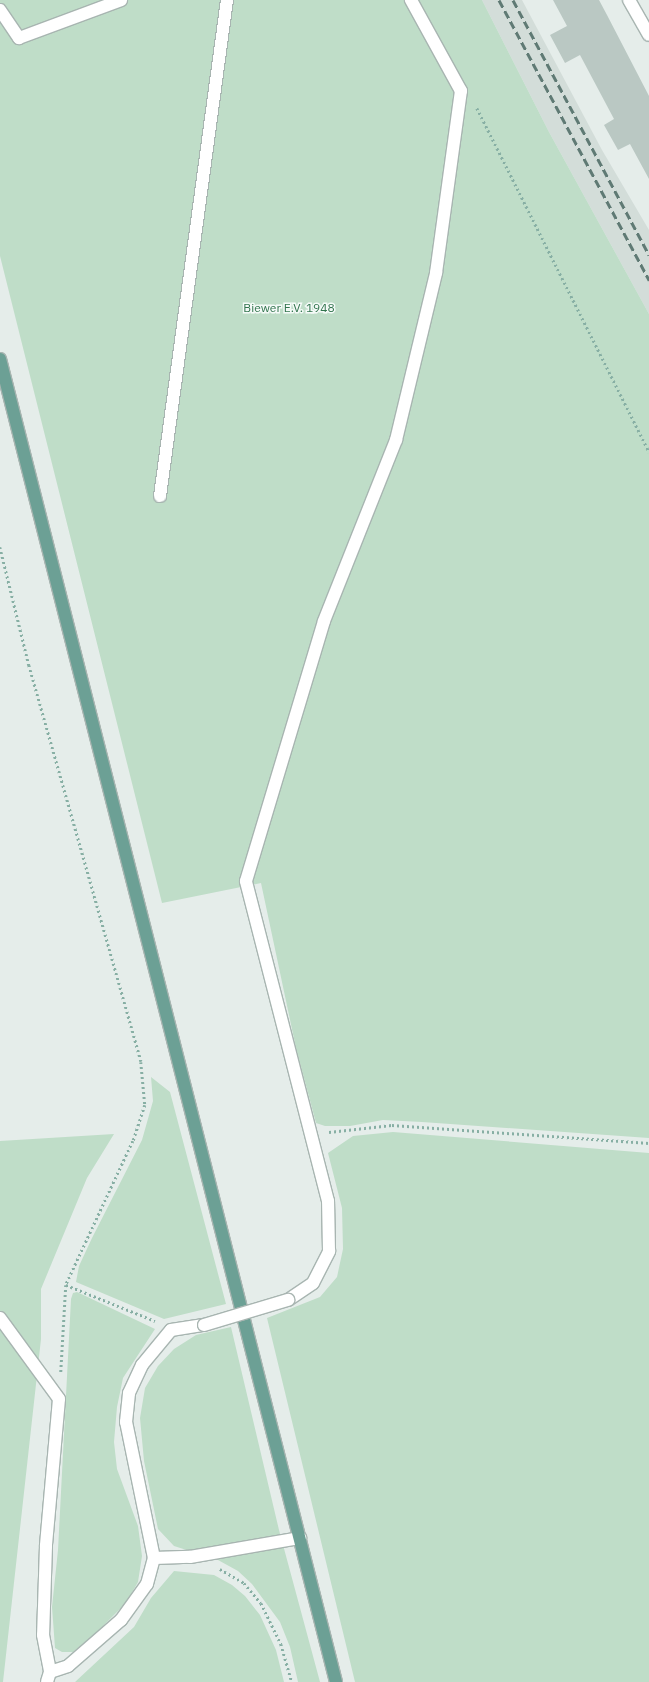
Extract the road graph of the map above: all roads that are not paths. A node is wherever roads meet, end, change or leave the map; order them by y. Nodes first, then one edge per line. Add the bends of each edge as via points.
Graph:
1 (121, 0) edge
2 (227, 0) edge
3 (411, 0) edge
4 (629, 0) edge
5 (0, 10) edge
6 (649, 35) edge
7 (0, 359) edge
8 (160, 496) dead end
9 (0, 1318) edge
10 (300, 1538) junction
11 (154, 1558) junction
12 (48, 1677) edge
13 (336, 1682) edge

1 - 5 street via 19,38
2 - 8 street
3 - 11 street, bridge via 461,92 436,273 396,440 324,621 246,881 328,1200 329,1251 313,1283 288,1300 204,1324 171,1330 142,1365 129,1393 126,1422
4 - 6 street
7 - 10 main road
9 - 12 street via 59,1399 46,1546 43,1628
10 - 11 street via 190,1557
10 - 13 main road
11 - 12 street via 147,1584 121,1620 68,1666

